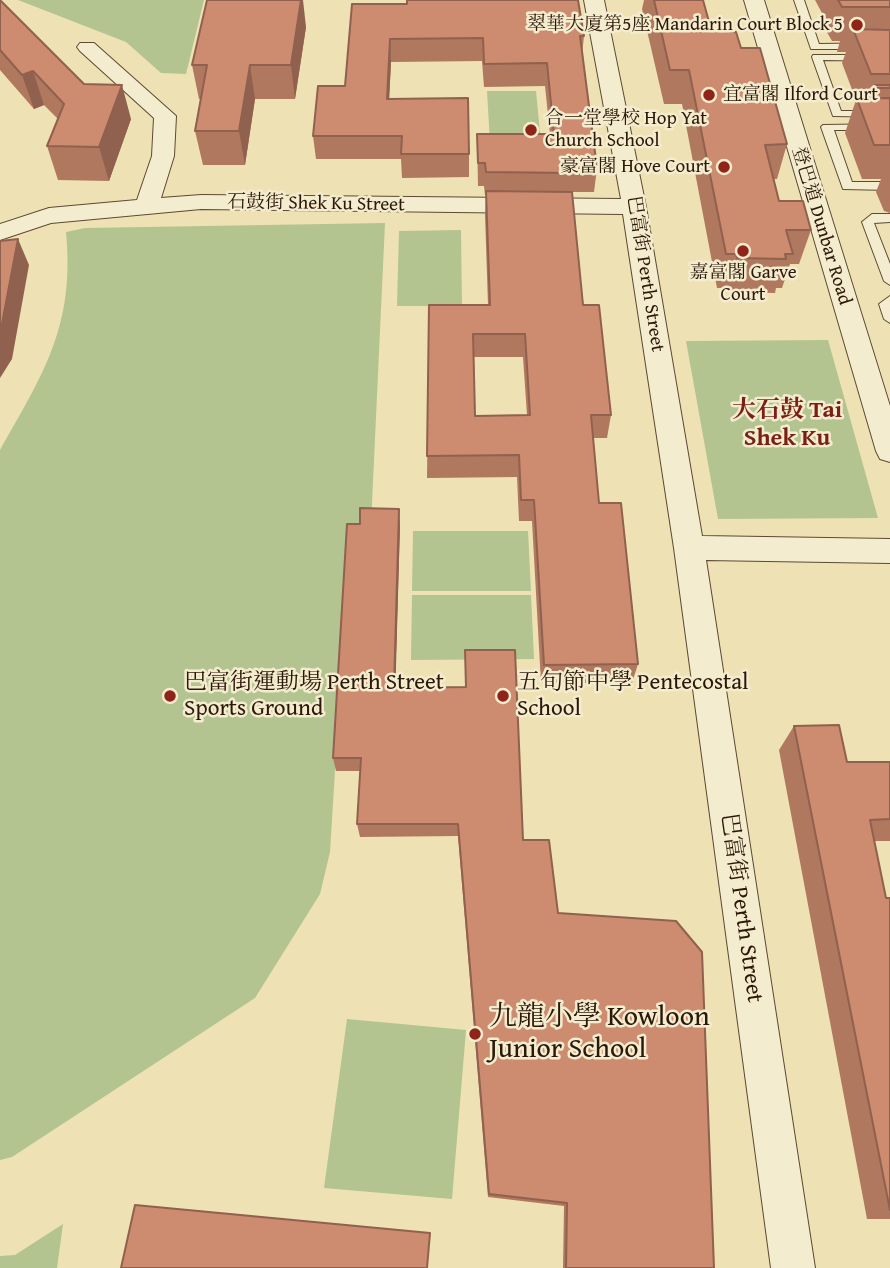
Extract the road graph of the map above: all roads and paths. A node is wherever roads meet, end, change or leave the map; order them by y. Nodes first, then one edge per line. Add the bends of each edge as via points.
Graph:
1 (594, 0) edge
2 (754, 0) edge
3 (799, 0) edge
4 (890, 46) edge
5 (88, 47) dead end
6 (890, 58) edge
7 (890, 114) edge
8 (890, 127) edge
9 (890, 186) edge
10 (147, 206) junction
11 (634, 207) junction
12 (890, 218) edge
13 (0, 232) edge
14 (890, 281) edge
15 (890, 300) edge
16 (890, 319) edge
17 (890, 451) edge
18 (689, 548) junction
19 (890, 551) edge
20 (793, 1268) edge

1 - 11 street, 巴富街 Perth Street
2 - 17 street, 登巴道 Dunbar Road
3 - 4 lane via 815,47
5 - 10 street via 165,116 163,156
6 - 7 lane via 817,57 837,114
8 - 9 lane via 827,127 847,187
10 - 11 street, 石鼓街 Shek Ku Street via 215,202
10 - 13 street, 石鼓街 Shek Ku Street via 49,216
11 - 18 street, 巴富街 Perth Street
12 - 14 lane via 868,222
15 - 16 lane via 885,304
18 - 19 street
18 - 20 street, 巴富街 Perth Street

